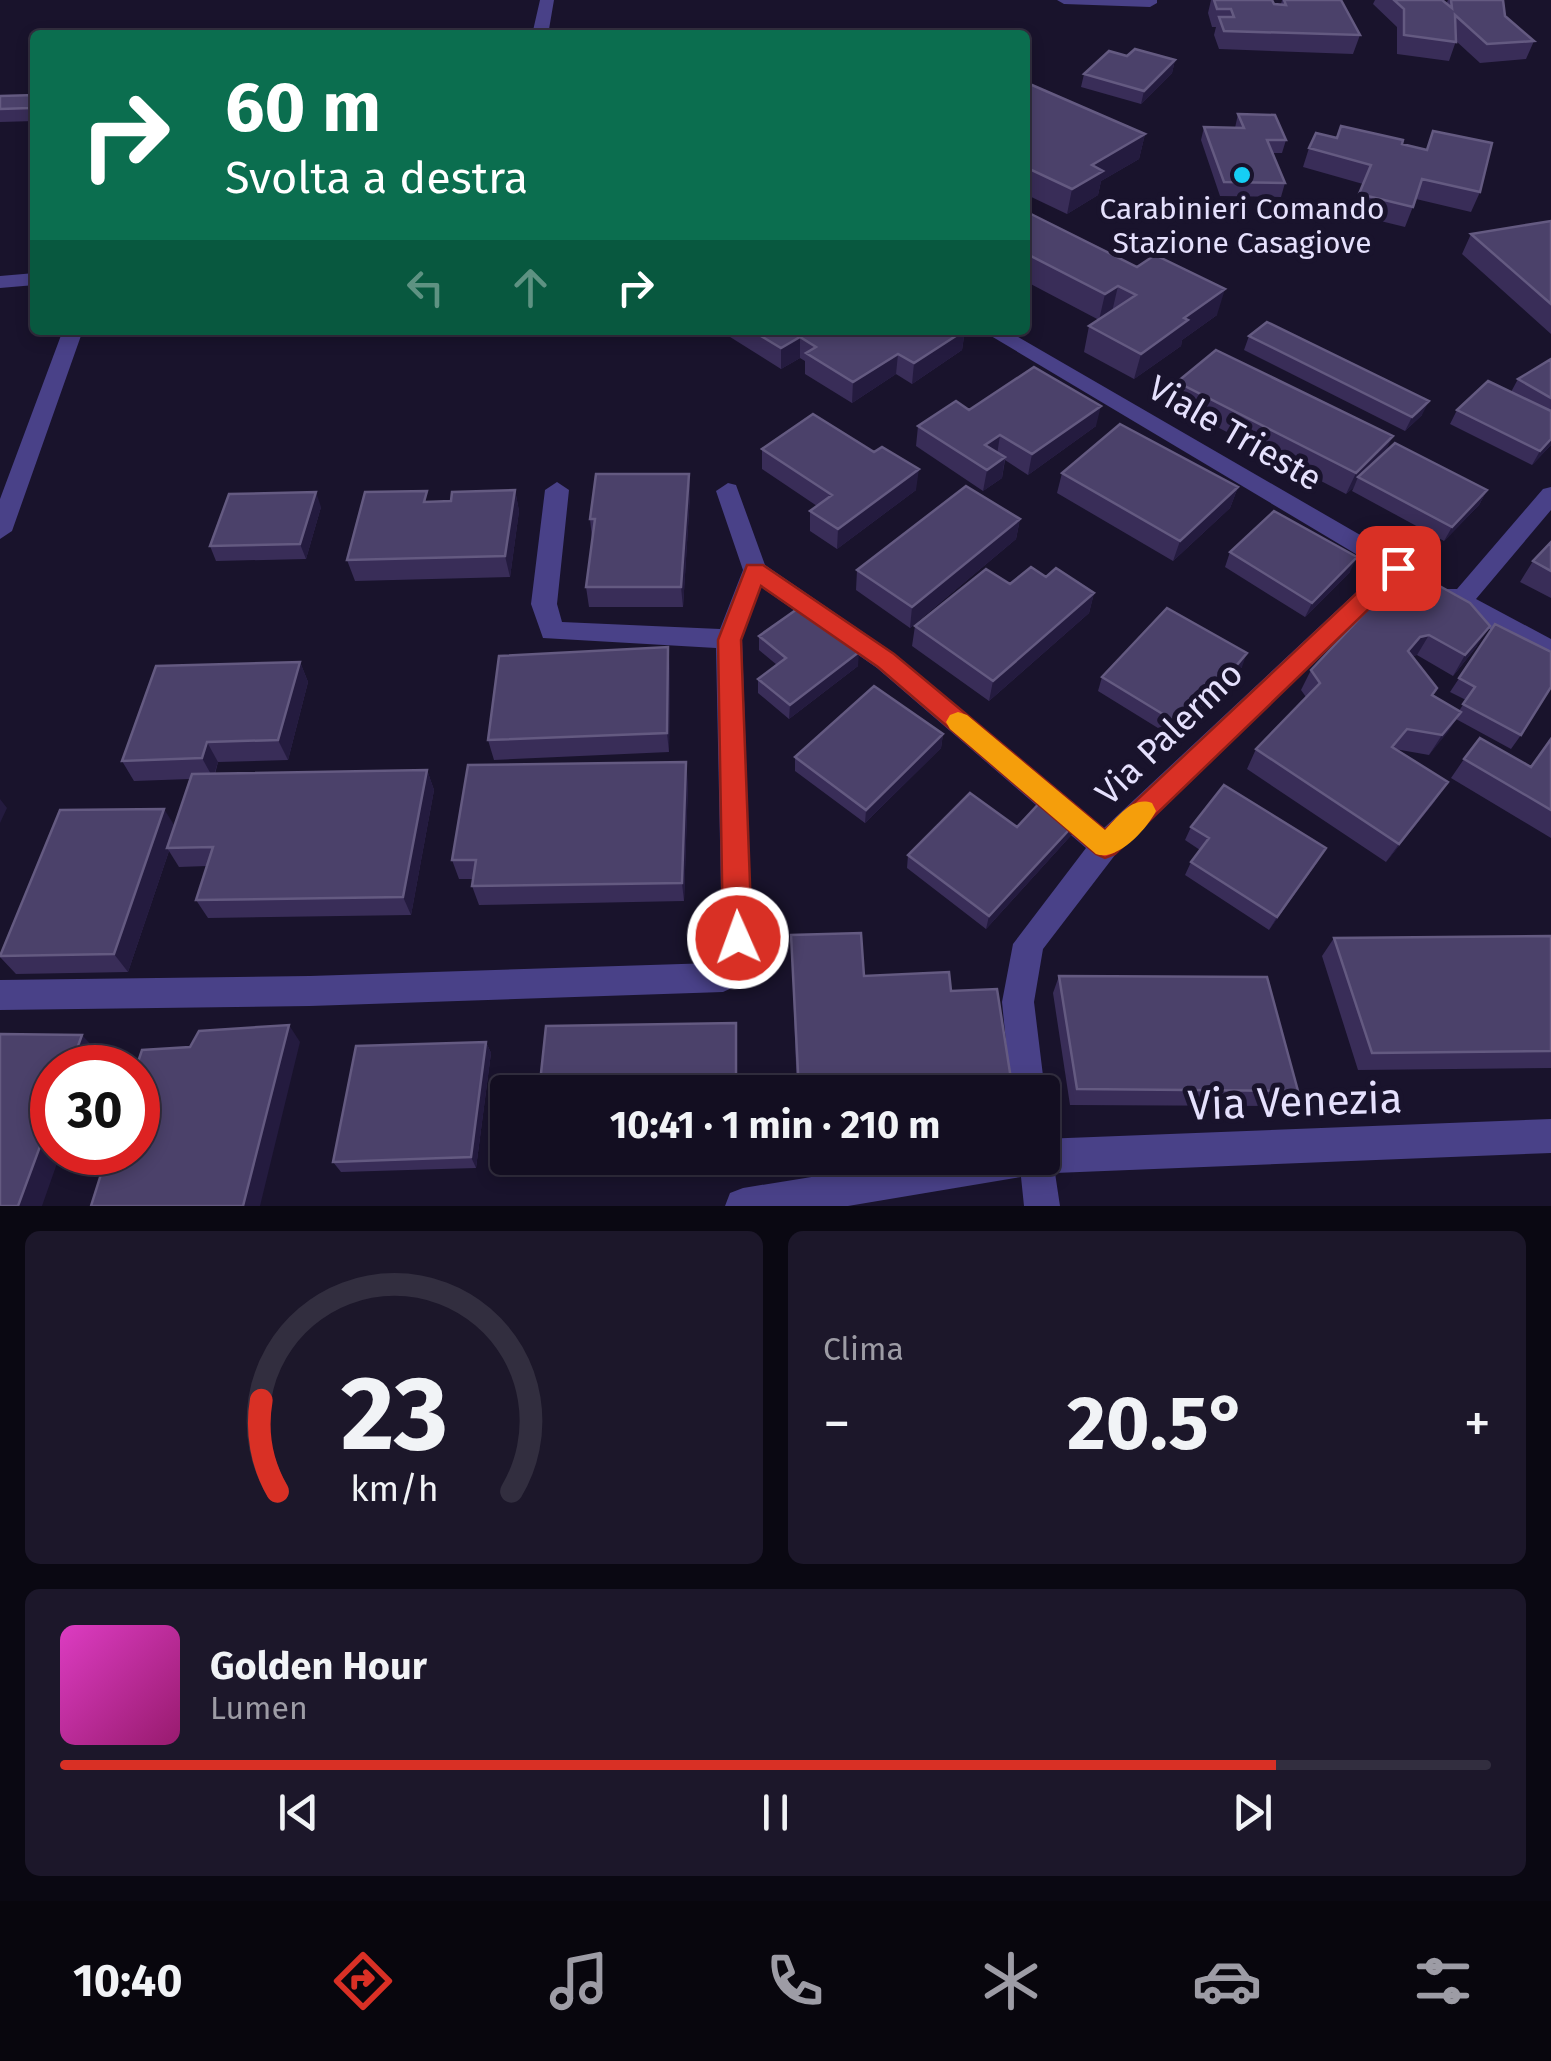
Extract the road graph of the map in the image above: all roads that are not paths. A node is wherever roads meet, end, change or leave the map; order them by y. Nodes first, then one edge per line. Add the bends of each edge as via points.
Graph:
1 (547, 0) edge
2 (1064, 0) edge
3 (1150, 2) edge
4 (541, 30) edge
5 (30, 279) edge
6 (0, 282) edge
7 (70, 335) edge
8 (1000, 335) edge
9 (557, 490) dead end
10 (728, 492) dead end
11 (1551, 495) edge
12 (0, 531) edge
13 (1398, 568) junction
14 (755, 570) junction
15 (1460, 602) junction
16 (729, 640) junction
17 (1551, 651) edge
18 (1105, 846) junction
19 (0, 994) edge
20 (1026, 1075) edge
21 (1551, 1136) edge
22 (1060, 1156) edge
23 (928, 1175) edge
24 (1038, 1175) edge
25 (743, 1206) edge
26 (1042, 1206) edge

1 - 4 street
2 - 3 street
5 - 6 street
7 - 12 street
8 - 13 street, Viale Trieste
9 - 16 street via 544,604 552,631
10 - 14 street
11 - 15 street
13 - 15 street, Viale Trieste
13 - 18 street, Via Palermo
14 - 16 street
14 - 18 street via 886,660
15 - 17 street, Viale Trieste
16 - 19 street via 738,938 723,978
18 - 20 street, Via Palermo via 1028,944 1018,1002
21 - 22 street, Via Venezia
23 - 25 street, Via Venezia
24 - 26 street

